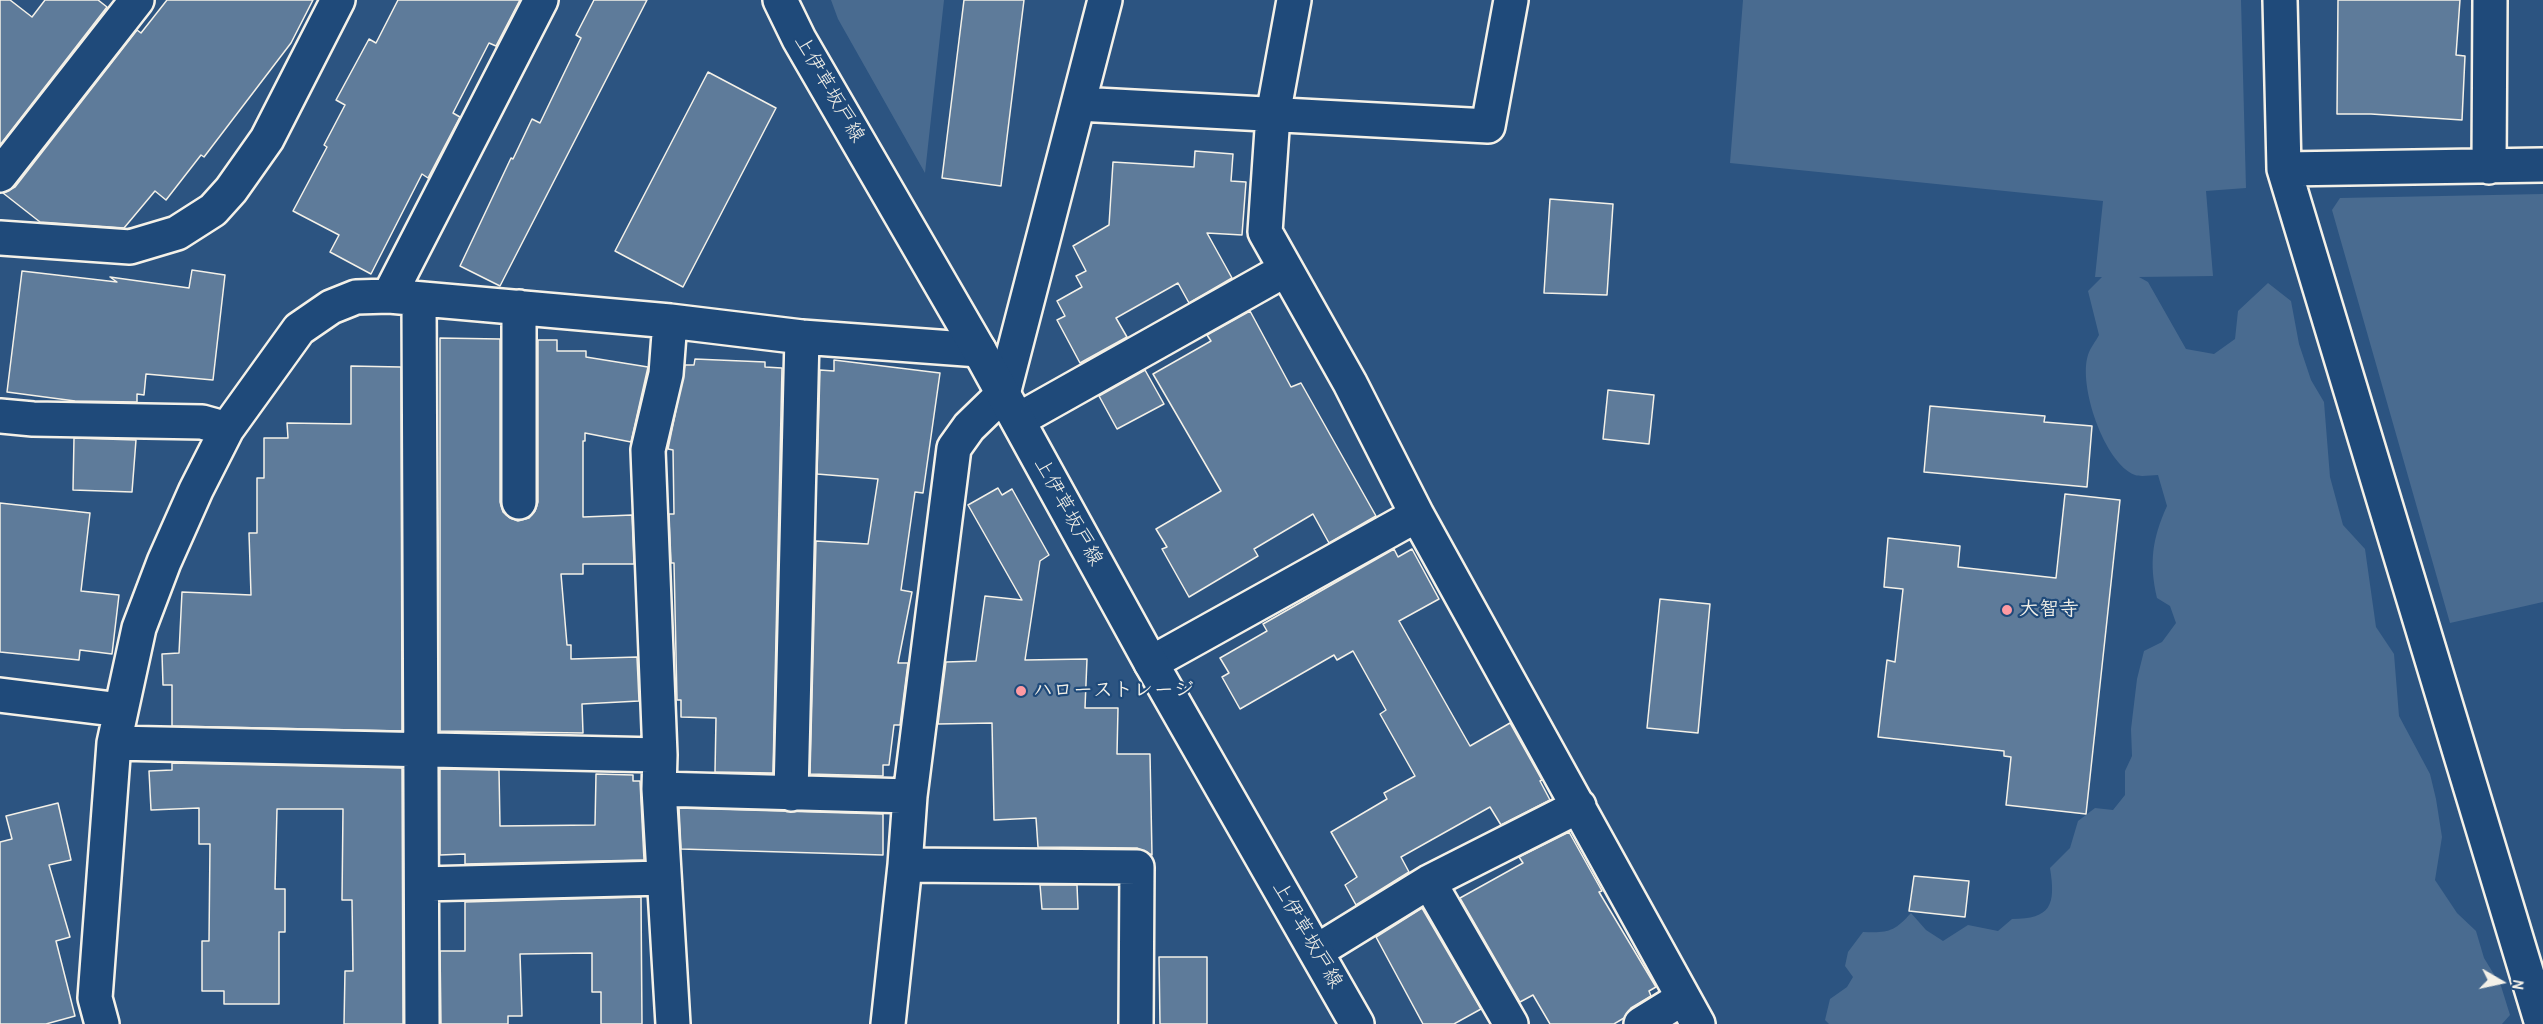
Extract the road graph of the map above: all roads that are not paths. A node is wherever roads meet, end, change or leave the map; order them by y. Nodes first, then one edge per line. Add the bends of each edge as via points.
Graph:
1 (137, 0) edge
2 (338, 0) edge
3 (541, 0) edge
4 (780, 0) edge
5 (1105, 0) edge
6 (1294, 0) edge
7 (1511, 0) edge
8 (2280, 0) edge
9 (2490, 0) edge
10 (1078, 104) junction
11 (1273, 116) junction
12 (2543, 165) edge
13 (2489, 167) junction
14 (2284, 169) junction
15 (0, 175) edge
16 (0, 238) edge
17 (1285, 270) junction
18 (404, 298) junction
19 (519, 307) junction
20 (670, 321) junction
21 (802, 337) junction
22 (979, 350) junction
23 (1011, 407) junction
24 (0, 416) edge
25 (226, 429) junction
26 (519, 502) dead end
27 (1418, 514) junction
28 (1151, 663) junction
29 (0, 695) edge
30 (121, 710) junction
31 (114, 743) junction
32 (421, 749) junction
33 (660, 755) junction
34 (659, 789) junction
35 (791, 794) junction
36 (910, 796) junction
37 (1580, 806) junction
38 (905, 865) junction
39 (664, 878) junction
40 (1429, 882) junction
41 (422, 884) junction
42 (1317, 951) junction
43 (1691, 1011) edge
44 (102, 1024) edge
45 (423, 1024) edge
46 (673, 1024) edge
47 (888, 1024) edge
48 (1136, 1024) edge
49 (1357, 1024) edge
50 (1512, 1024) edge
51 (1641, 1024) edge
52 (2542, 1024) edge

1 - 15 street
2 - 16 street via 267,138 213,210 177,233 130,247
3 - 18 street
4 - 22 street, 上伊草坂戸線
5 - 10 street
6 - 11 street
7 - 11 street via 1488,126
8 - 14 street
9 - 13 street
10 - 11 street
10 - 23 street
11 - 17 street via 1265,232
12 - 13 street
13 - 14 street
14 - 52 street
17 - 23 street
17 - 27 street
18 - 19 street
18 - 25 street via 356,297 331,307 299,329
18 - 32 street
19 - 20 street
19 - 26 street
20 - 21 street
20 - 33 street via 666,374 648,450
21 - 22 street
21 - 35 street
22 - 23 street, 上伊草坂戸線
23 - 28 street, 上伊草坂戸線
23 - 36 street via 969,427 954,448
24 - 25 street via 202,422
25 - 30 street via 164,562 139,628
27 - 28 street
27 - 37 street
28 - 42 street, 上伊草坂戸線
29 - 30 street
30 - 31 street
31 - 32 street
31 - 44 street via 95,998
32 - 33 street
32 - 41 street
33 - 34 street
34 - 35 street
34 - 39 street
35 - 36 street
36 - 38 street
37 - 40 street
37 - 43 street
38 - 47 street
38 - 48 street via 1137,867
39 - 41 street
39 - 46 street
40 - 42 street
40 - 50 street
41 - 45 street
42 - 49 street, 上伊草坂戸線
43 - 51 street

